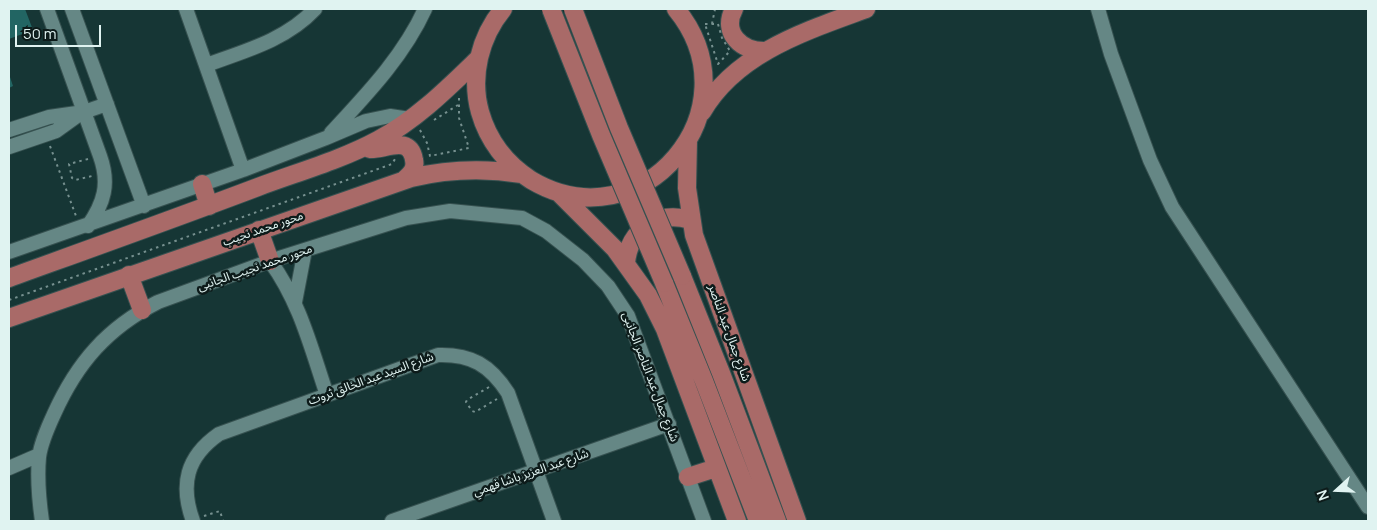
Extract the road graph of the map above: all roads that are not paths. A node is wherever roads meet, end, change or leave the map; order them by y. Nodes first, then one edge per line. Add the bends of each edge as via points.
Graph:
1 (47, 9) edge
2 (72, 9) edge
3 (186, 9) edge
4 (315, 9) edge
5 (425, 9) edge
6 (503, 9) edge
7 (551, 9) edge
8 (573, 9) edge
9 (676, 9) edge
10 (734, 9) edge
11 (866, 9) edge
12 (1098, 9) edge
13 (766, 51) junction
14 (478, 59) junction
15 (206, 65) junction
16 (107, 104) junction
17 (84, 112) junction
18 (698, 119) junction
19 (415, 124) junction
20 (9, 130) edge
21 (326, 138) junction
22 (688, 140) junction
23 (9, 147) edge
24 (362, 147) junction
25 (243, 170) junction
26 (522, 174) junction
27 (404, 180) junction
28 (202, 184) junction
29 (559, 192) junction
30 (144, 206) junction
31 (209, 206) junction
32 (690, 220) junction
33 (84, 227) junction
34 (259, 230) junction
35 (546, 231) joint
36 (305, 250) junction
37 (9, 252) edge
38 (270, 261) junction
39 (626, 263) junction
40 (129, 275) junction
41 (9, 278) edge
42 (295, 302) junction
43 (142, 310) junction
44 (9, 318) edge
45 (327, 395) junction
46 (669, 424) junction
47 (39, 455) junction
48 (9, 468) edge
49 (716, 468) junction
50 (536, 471) junction
51 (688, 477) junction
52 (1368, 508) edge
53 (42, 521) edge
54 (193, 521) edge
55 (392, 521) edge
56 (554, 521) edge
57 (704, 521) edge
58 (737, 521) edge
59 (758, 521) edge
60 (777, 521) edge
61 (797, 521) edge

1 - 17 street
2 - 16 street
3 - 15 street
4 - 15 street via 266,44
5 - 21 street via 376,85
6 - 14 main road via 485,38
7 - 59 main road, bridge
8 - 60 main road, bridge via 721,373
9 - 18 main road via 692,33 703,66 703,93
10 - 13 main road via 731,23 738,42 746,48
11 - 13 main road
12 - 52 street via 1150,160 1172,207
13 - 18 main road via 725,82
14 - 19 main road
14 - 26 main road via 476,81 484,123 493,143
15 - 25 street
16 - 17 street
16 - 30 street
17 - 20 street via 49,116
17 - 23 street via 56,131
17 - 33 street via 105,173 103,198 97,213
18 - 22 main road
19 - 21 street via 390,116 377,117
19 - 24 main road
21 - 25 street
22 - 29 main road via 664,169 632,189 596,197
22 - 32 main road, شارع جمال عبد الناصر
24 - 27 main road via 375,149 400,144 410,150 414,165
24 - 31 main road
25 - 28 street
26 - 27 main road, محور محمد نجيب via 464,170
26 - 29 main road
27 - 34 main road, محور محمد نجيب
28 - 30 street
28 - 31 main road
29 - 39 main road
30 - 33 street
31 - 41 main road
32 - 39 main road via 666,217 644,227 633,240
32 - 61 main road, شارع جمال عبد الناصر
33 - 37 street
34 - 38 main road
34 - 40 main road, محور محمد نجيب
35 - 36 street, محور محمد نجيب الجانبى via 522,218 450,211 406,218
35 - 46 street, شارع جمال عبد الناصر الجانبى via 583,260 608,286 628,316
36 - 38 street, محور محمد نجيب الجانبى
36 - 42 street
38 - 42 street
38 - 43 street, محور محمد نجيب الجانبى
39 - 49 main road via 648,295 665,330
40 - 43 main road
40 - 44 main road, محور محمد نجيب
42 - 45 street
43 - 47 street, محور محمد نجيب الجانبى via 100,342 83,362 68,384
45 - 50 street, شارع السيد عبد الخالق ثروت via 438,355 466,357 490,370 508,393
45 - 54 street, شارع السيد عبد الخالق ثروت via 219,434 207,442 191,465 186,479 188,507
46 - 50 street, شارع عبد العزيز باشا فهمي
46 - 51 street, شارع جمال عبد الناصر الجانبى
47 - 48 street
47 - 53 street, محور محمد نجيب الجانبى via 38,497
49 - 51 main road
49 - 58 main road
50 - 55 street, شارع عبد العزيز باشا فهمي
50 - 56 street, شارع السيد عبد الخالق ثروت
51 - 57 street, شارع جمال عبد الناصر الجانبى

